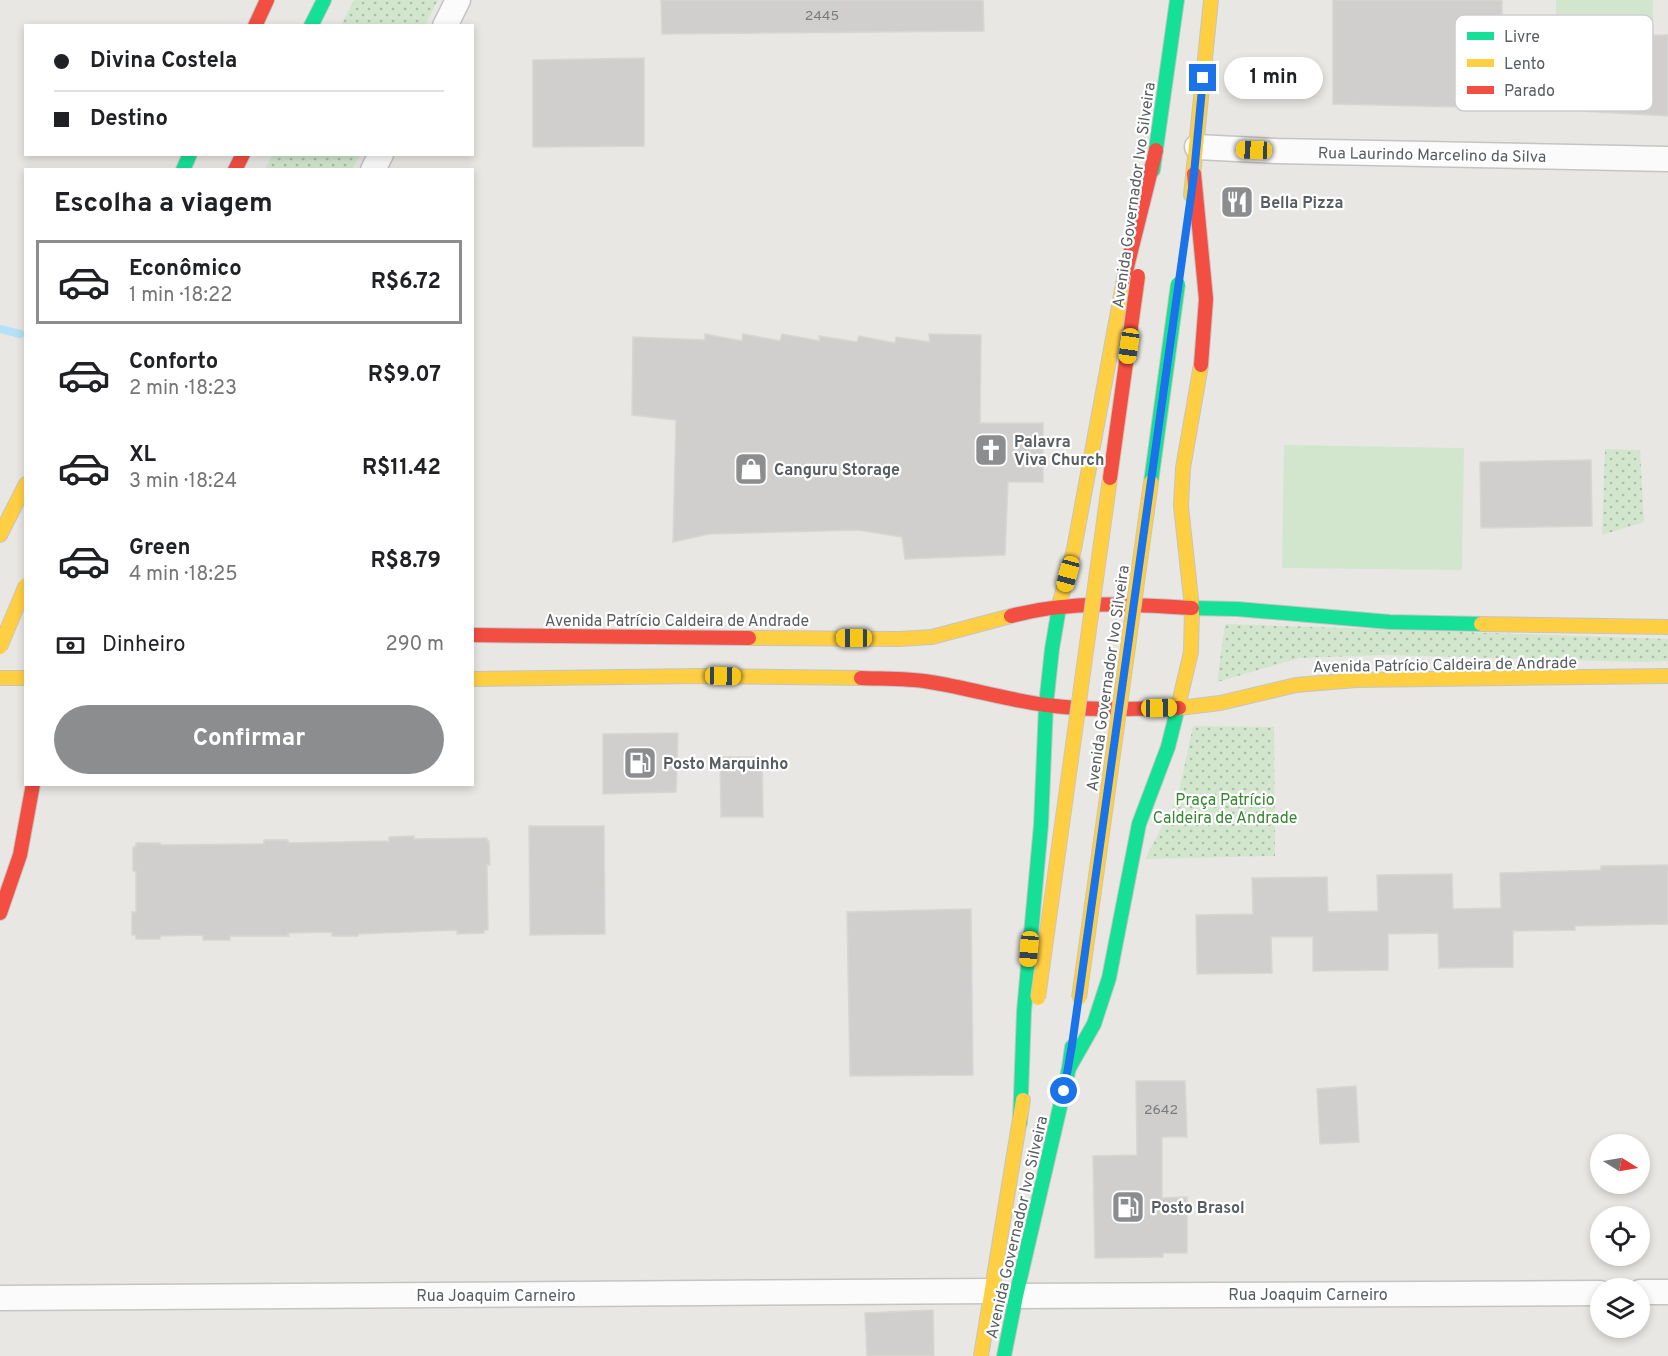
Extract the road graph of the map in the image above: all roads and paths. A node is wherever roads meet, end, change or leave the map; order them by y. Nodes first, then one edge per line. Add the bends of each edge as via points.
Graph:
1 (267, 0) edge
2 (324, 0) edge
3 (458, 0) edge
4 (1177, 0) edge
5 (1210, 0) edge
6 (256, 24) edge
7 (312, 24) edge
8 (446, 24) edge
9 (1197, 147) junction
10 (1156, 150) junction
11 (1668, 159) edge
12 (1194, 174) junction
13 (1186, 229) dead end
14 (1179, 279) dead end
15 (24, 488) edge
16 (1, 532) edge
17 (24, 590) edge
18 (1059, 606) junction
19 (1192, 608) junction
20 (1668, 627) edge
21 (0, 633) edge
22 (17, 633) dead end
23 (474, 635) edge
24 (0, 647) edge
25 (1668, 676) edge
26 (0, 678) edge
27 (24, 678) edge
28 (474, 679) edge
29 (1046, 705) junction
30 (1179, 708) junction
31 (33, 786) edge
32 (0, 913) edge
33 (1078, 1004) dead end
34 (1074, 1033) dead end
35 (1069, 1068) junction
36 (1020, 1123) junction
37 (992, 1292) junction
38 (1650, 1292) edge
39 (1668, 1292) edge
40 (1590, 1293) edge
41 (1016, 1296) junction
42 (0, 1298) edge
43 (981, 1356) edge
44 (1004, 1356) edge

1 - 6 main road
2 - 7 main road
3 - 8 street
4 - 10 main road, Avenida Governador Ivo Silveira
5 - 9 main road
9 - 11 street, Rua Laurindo Marcelino da Silva
9 - 12 main road
10 - 18 main road via 1124,277 1074,549
10 - 36 main road, Avenida Governador Ivo Silveira, bridge
12 - 13 main road
12 - 19 main road via 1206,298 1202,357 1180,506
14 - 33 main road, Avenida Governador Ivo Silveira, bridge
15 - 16 main road
17 - 24 main road, bridge
18 - 19 main road, Avenida Patrício Caldeira de Andrade via 1119,603
18 - 23 main road, Avenida Patrício Caldeira de Andrade via 933,637 899,639
18 - 29 main road
19 - 20 main road, Avenida Patrício Caldeira de Andrade via 1390,622
19 - 30 main road via 1191,652
21 - 22 main road
25 - 30 main road, Avenida Patrício Caldeira de Andrade via 1356,680 1296,685 1220,703
26 - 27 main road
28 - 29 main road, Avenida Patrício Caldeira de Andrade via 910,679
29 - 30 main road, Avenida Patrício Caldeira de Andrade via 1100,710
29 - 36 main road
30 - 35 main road via 1139,824 1109,978 1094,1024
31 - 32 main road via 20,855
34 - 35 main road, Avenida Governador Ivo Silveira
35 - 41 main road, Avenida Governador Ivo Silveira
36 - 37 main road, Avenida Governador Ivo Silveira
37 - 42 street, Rua Joaquim Carneiro
37 - 43 main road, Avenida Governador Ivo Silveira
38 - 39 street
40 - 41 street, Rua Joaquim Carneiro
41 - 44 main road, Avenida Governador Ivo Silveira

